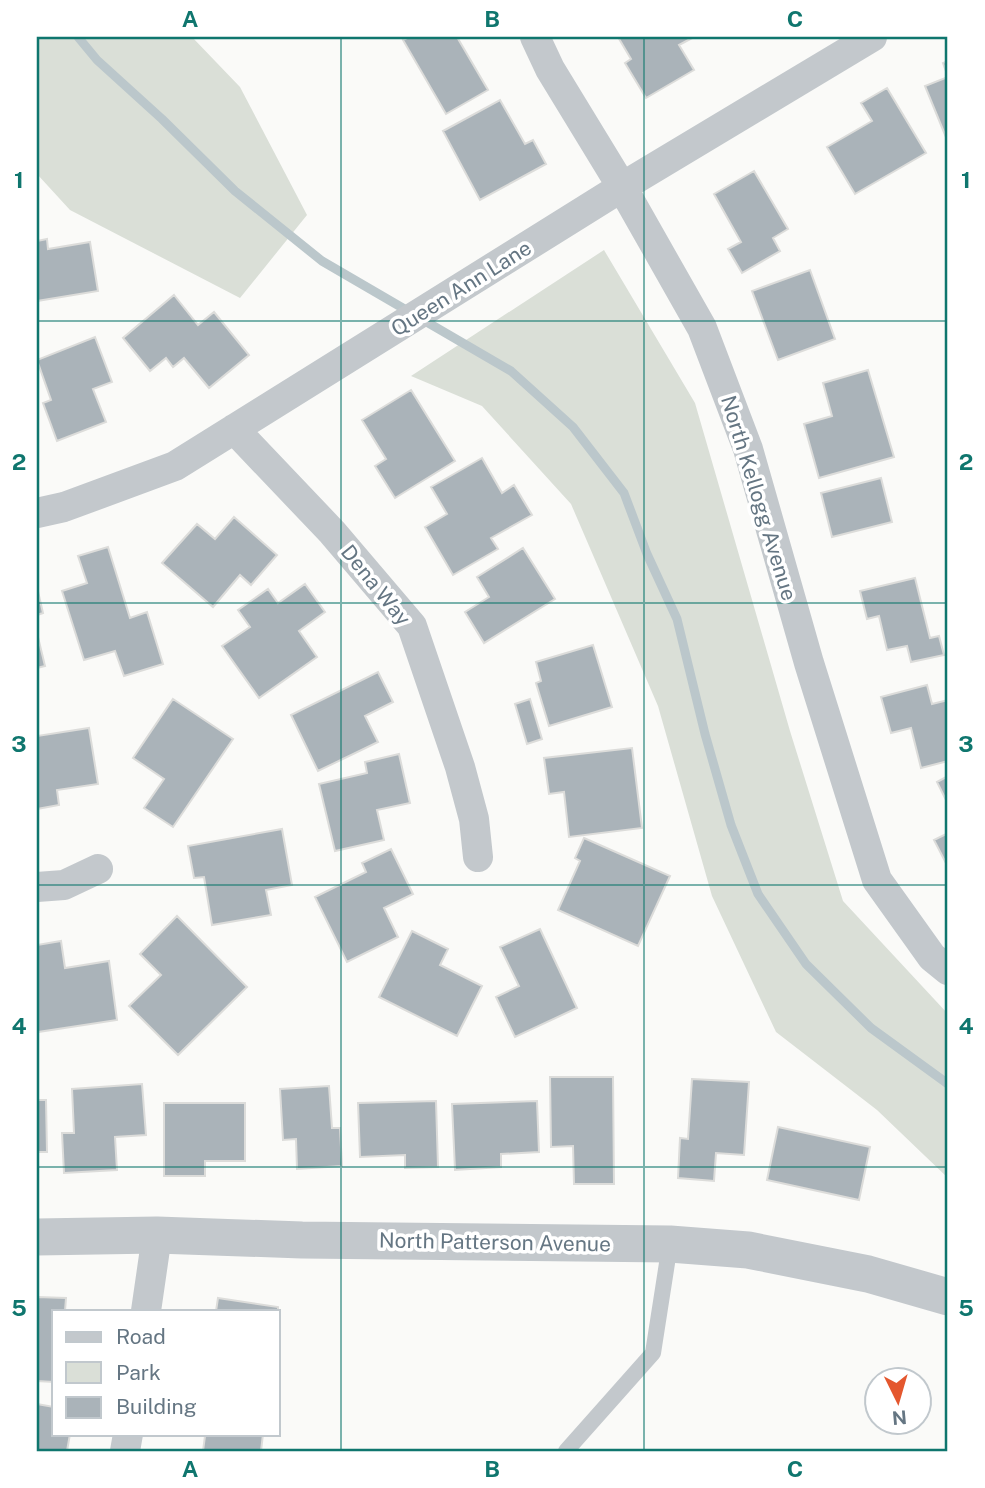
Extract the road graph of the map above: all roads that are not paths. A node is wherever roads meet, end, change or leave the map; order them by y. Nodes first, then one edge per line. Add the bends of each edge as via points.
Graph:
1 (535, 37) edge
2 (873, 37) edge
3 (622, 187) junction
4 (234, 429) junction
5 (37, 513) edge
6 (478, 857) dead end
7 (97, 869) dead end
8 (37, 887) edge
9 (948, 970) edge
10 (157, 1235) junction
11 (37, 1237) edge
12 (670, 1244) junction
13 (948, 1297) edge
14 (146, 1310) edge
15 (566, 1451) edge

1 - 3 street, North Kellogg Avenue
2 - 3 street, Queen Ann Lane
3 - 4 street, Queen Ann Lane
3 - 9 street, North Kellogg Avenue via 702,328 748,449 877,880 932,957
4 - 5 street, Queen Ann Lane via 175,466
4 - 6 street, Dena Way via 332,532 412,626 460,767 474,819
7 - 8 street via 64,885
10 - 11 street, North Patterson Avenue
10 - 12 street, North Patterson Avenue
10 - 14 street
12 - 13 street, North Patterson Avenue via 748,1250 868,1274
12 - 15 lane via 653,1353

